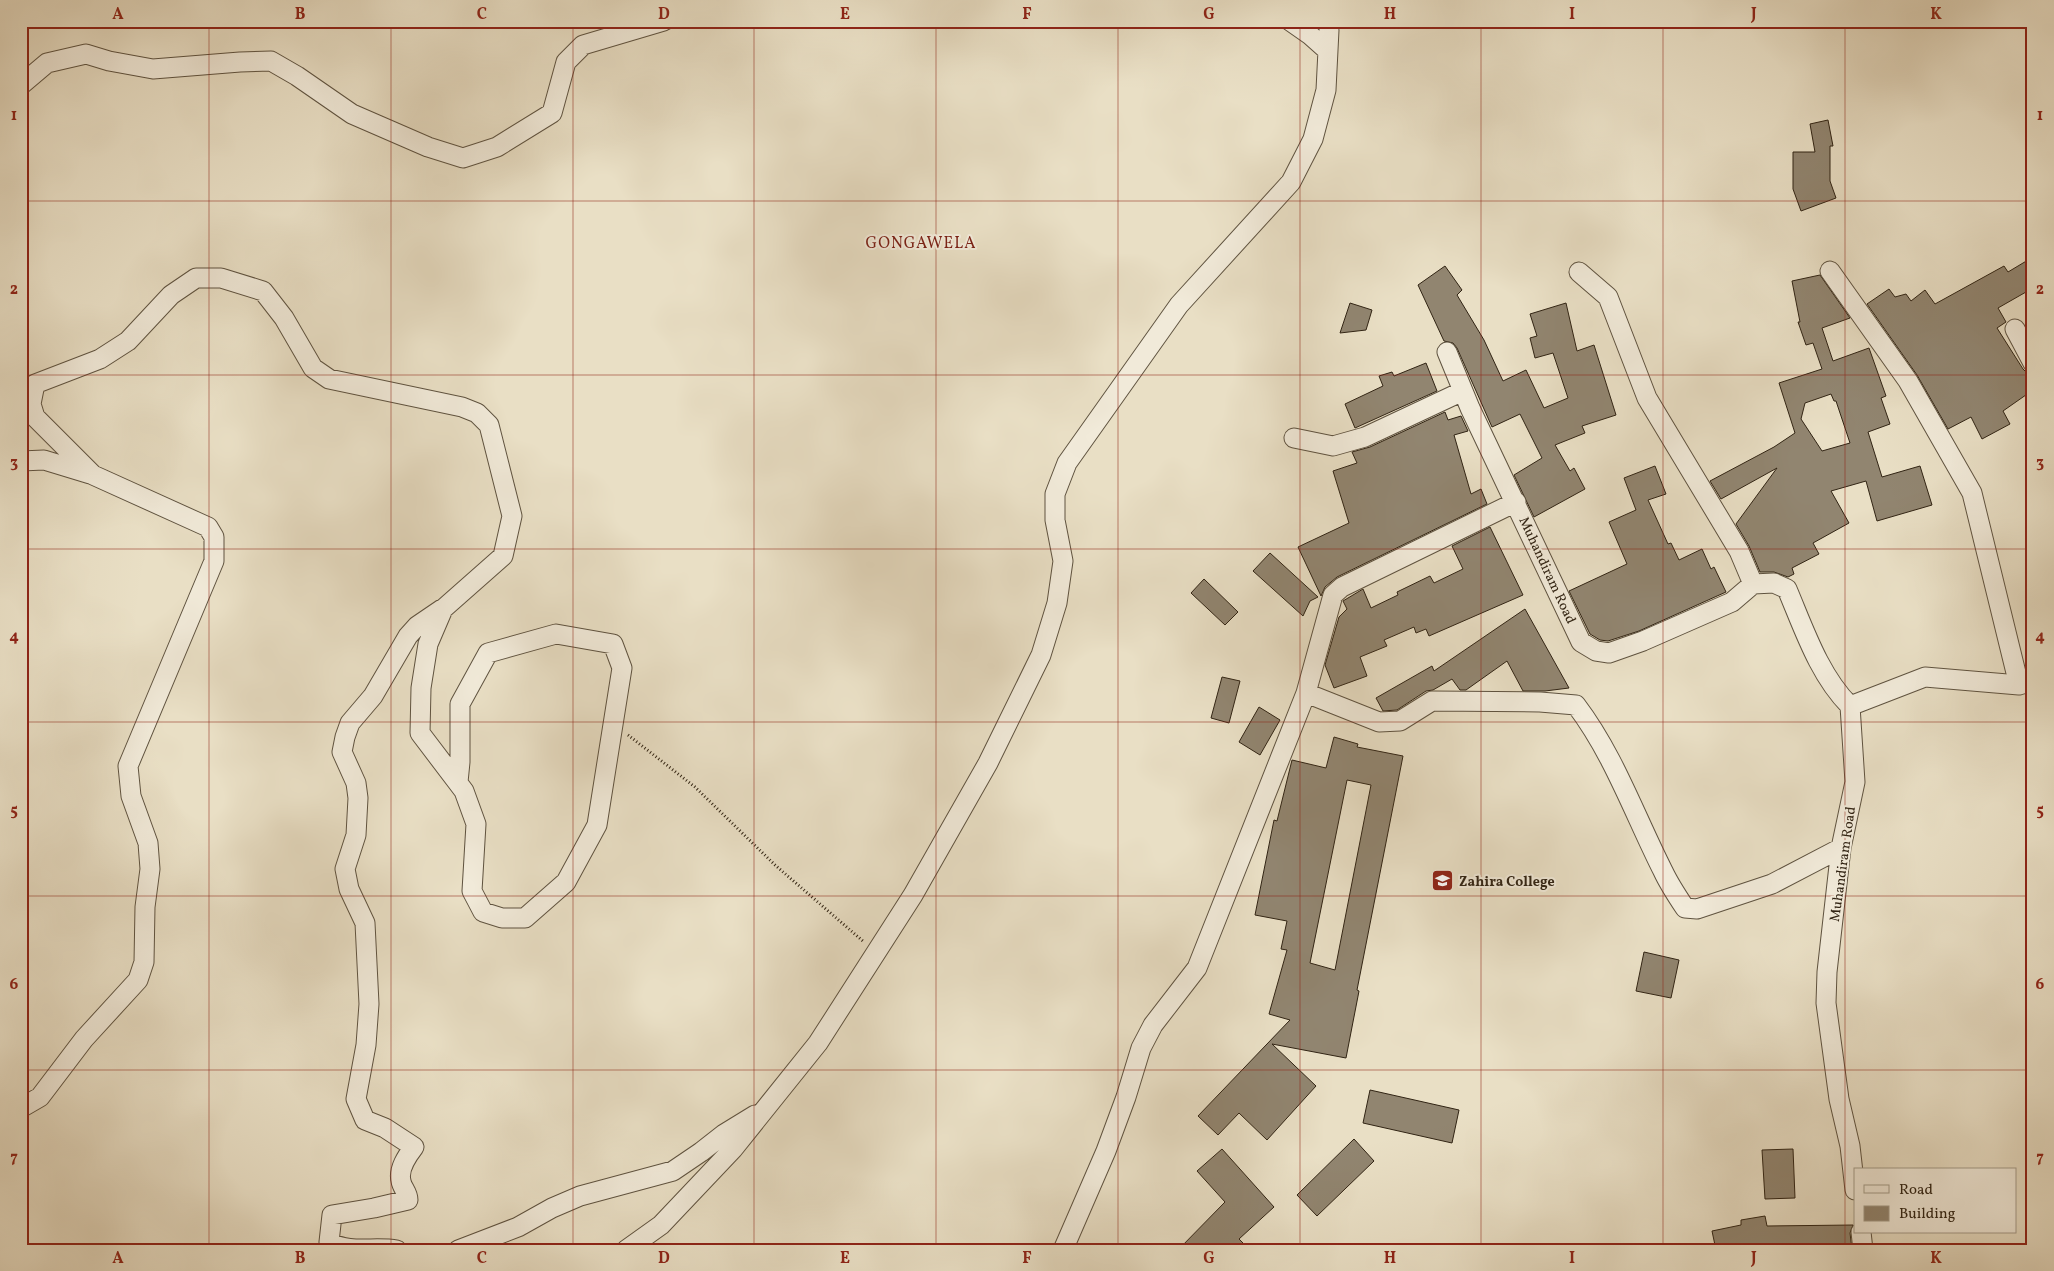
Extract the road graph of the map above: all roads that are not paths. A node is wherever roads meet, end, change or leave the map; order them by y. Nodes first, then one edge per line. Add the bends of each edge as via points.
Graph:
1 (664, 21) edge
2 (1290, 21) edge
3 (1329, 30) dead end
4 (1328, 51) junction
5 (21, 85) edge
6 (1830, 271) dead end
7 (1579, 272) dead end
8 (2015, 329) dead end
9 (1447, 352) dead end
10 (2033, 363) edge
11 (1463, 390) junction
12 (1294, 438) dead end
13 (21, 461) edge
14 (94, 475) junction
15 (1516, 502) junction
16 (1752, 584) junction
17 (444, 608) junction
18 (2026, 683) edge
19 (1306, 693) junction
20 (1850, 706) junction
21 (458, 782) junction
22 (1842, 848) junction
23 (21, 1108) edge
24 (764, 1110) junction
25 (1854, 1181) edge
26 (1861, 1234) edge
27 (397, 1250) edge
28 (458, 1250) edge
29 (626, 1250) edge
30 (1063, 1250) edge
31 (1863, 1250) edge

1 - 5 street via 582,45 566,62 552,113 497,147 463,158 428,147 352,114 271,61 153,69 86,54 47,63
2 - 4 street
3 - 4 street
4 - 24 street via 1326,90 1313,139 1291,182 1179,305 1067,464 1055,494 1055,520 1063,561 1057,603 1041,655 988,763 913,895 818,1043
6 - 18 street via 1908,381 1972,493
7 - 16 street via 1608,298 1647,398 1738,552
8 - 10 street
9 - 11 street, Muhandiram Road
11 - 12 street via 1365,438 1333,446
11 - 15 street, Muhandiram Road
13 - 14 street via 44,460
14 - 17 street via 35,417 31,404 34,384 100,359 128,341 171,295 196,278 221,278 263,291 284,318 313,368 329,379 462,407 477,413 489,425 512,516 503,556
14 - 23 street via 208,527 214,537 214,561 128,766 131,796 148,843 150,869 145,907 144,962 138,980 84,1039 40,1097
15 - 16 street, Muhandiram Road via 1581,642 1596,651 1609,653 1643,641 1732,602
15 - 19 street via 1333,595
16 - 20 street via 1774,582 1787,589 1836,692
17 - 21 street via 428,644 420,733
17 - 27 street via 408,636 373,696 350,723 342,752 356,784 358,798 356,835 345,869 349,889 365,923 369,994 366,1045 356,1099 365,1120 385,1128 414,1147 401,1171 401,1182 408,1193 408,1200 332,1215 329,1242 339,1247
18 - 20 street via 1925,676
19 - 22 street via 1379,722 1400,721 1432,701 1576,705 1606,752 1664,873 1685,908 1696,909 1772,884
19 - 30 street via 1197,968 1153,1026 1141,1048 1106,1151
20 - 22 street, Muhandiram Road via 1854,782
21 - 21 street via 460,704 488,653 556,634 612,644 622,668 597,825 566,882 525,918 502,918 482,912 472,891 476,824
22 - 25 street, Muhandiram Road via 1826,1003
24 - 28 street via 673,1171 580,1196 518,1227
24 - 29 street via 733,1149 661,1225
26 - 31 street

